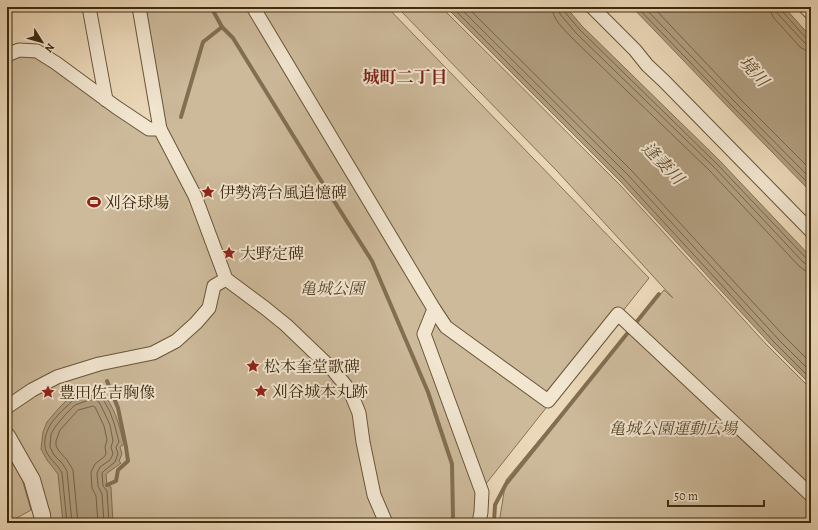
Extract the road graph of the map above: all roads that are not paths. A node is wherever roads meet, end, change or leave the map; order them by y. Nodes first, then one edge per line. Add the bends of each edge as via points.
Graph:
1 (88, 7) edge
2 (139, 7) edge
3 (253, 7) edge
4 (592, 7) edge
5 (806, 7) edge
6 (811, 13) edge
7 (7, 55) edge
8 (106, 100) junction
9 (160, 129) junction
10 (811, 231) edge
11 (226, 278) junction
12 (434, 309) junction
13 (7, 407) edge
14 (7, 436) edge
15 (811, 495) edge
16 (43, 523) edge
17 (386, 523) edge
18 (479, 523) edge

1 - 8 street
2 - 9 street
3 - 12 street
4 - 10 street
5 - 6 street
7 - 8 street via 19,50 38,51
8 - 9 street via 149,129
9 - 11 street via 195,196
11 - 13 street via 214,286 209,308 176,341 153,352 57,377
11 - 17 street via 286,325 333,370 350,391 359,414 374,495
12 - 15 street via 446,327 548,401 618,314
12 - 18 street via 424,334 482,492
14 - 16 street via 32,480

